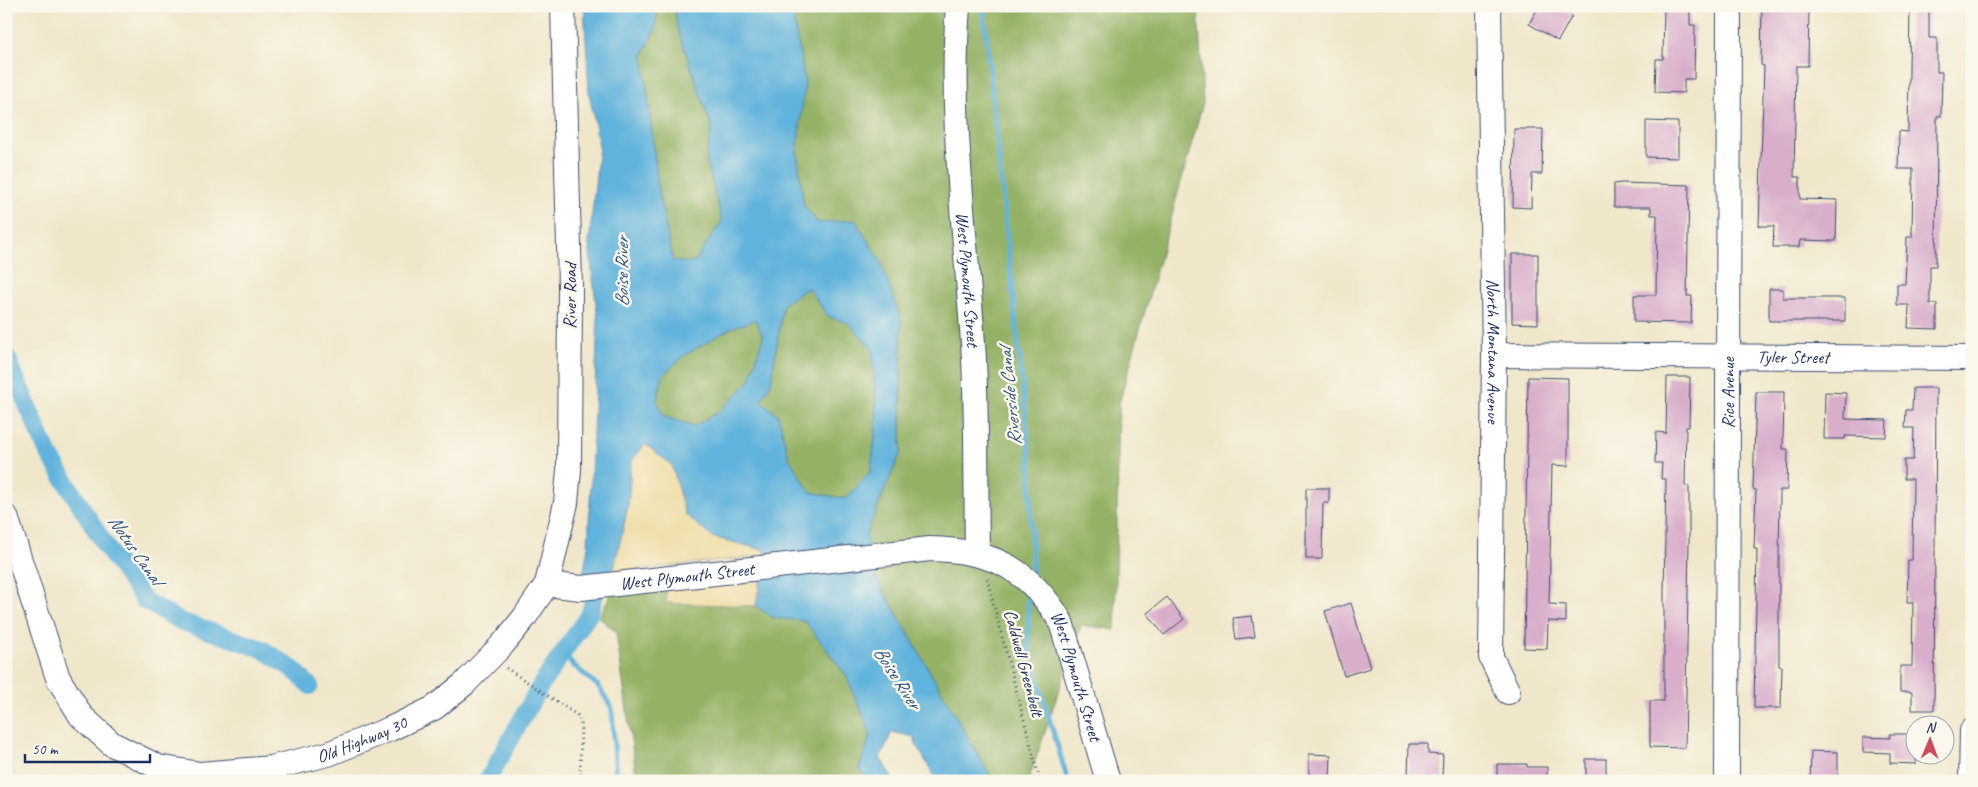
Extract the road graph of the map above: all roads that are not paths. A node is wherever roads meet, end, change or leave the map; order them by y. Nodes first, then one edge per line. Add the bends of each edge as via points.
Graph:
1 (563, 6) edge
2 (958, 6) edge
3 (1489, 6) edge
4 (1729, 6) edge
5 (1494, 355) junction
6 (1728, 356) junction
7 (1972, 358) edge
8 (6, 517) edge
9 (977, 553) junction
10 (546, 584) junction
11 (1508, 692) dead end
12 (1972, 731) edge
13 (1108, 781) edge
14 (1727, 781) edge
15 (1971, 781) edge

1 - 10 street, River Road via 570,286 569,470 562,519
2 - 9 street, West Plymouth Street via 955,43 959,167 974,360
3 - 5 street, North Montana Avenue
4 - 6 street, Rice Avenue
5 - 6 street, Tyler Street
5 - 11 street, North Montana Avenue via 1491,657
6 - 7 street, Tyler Street
6 - 14 street, Rice Avenue
8 - 10 street, Old Highway 30 via 58,678 81,716 112,744 158,767 200,774 271,768 328,754 434,708 464,684 503,644
9 - 10 street, West Plymouth Street via 930,549 581,588
9 - 13 street, West Plymouth Street via 1003,562 1032,585 1051,605 1061,622
12 - 15 street

